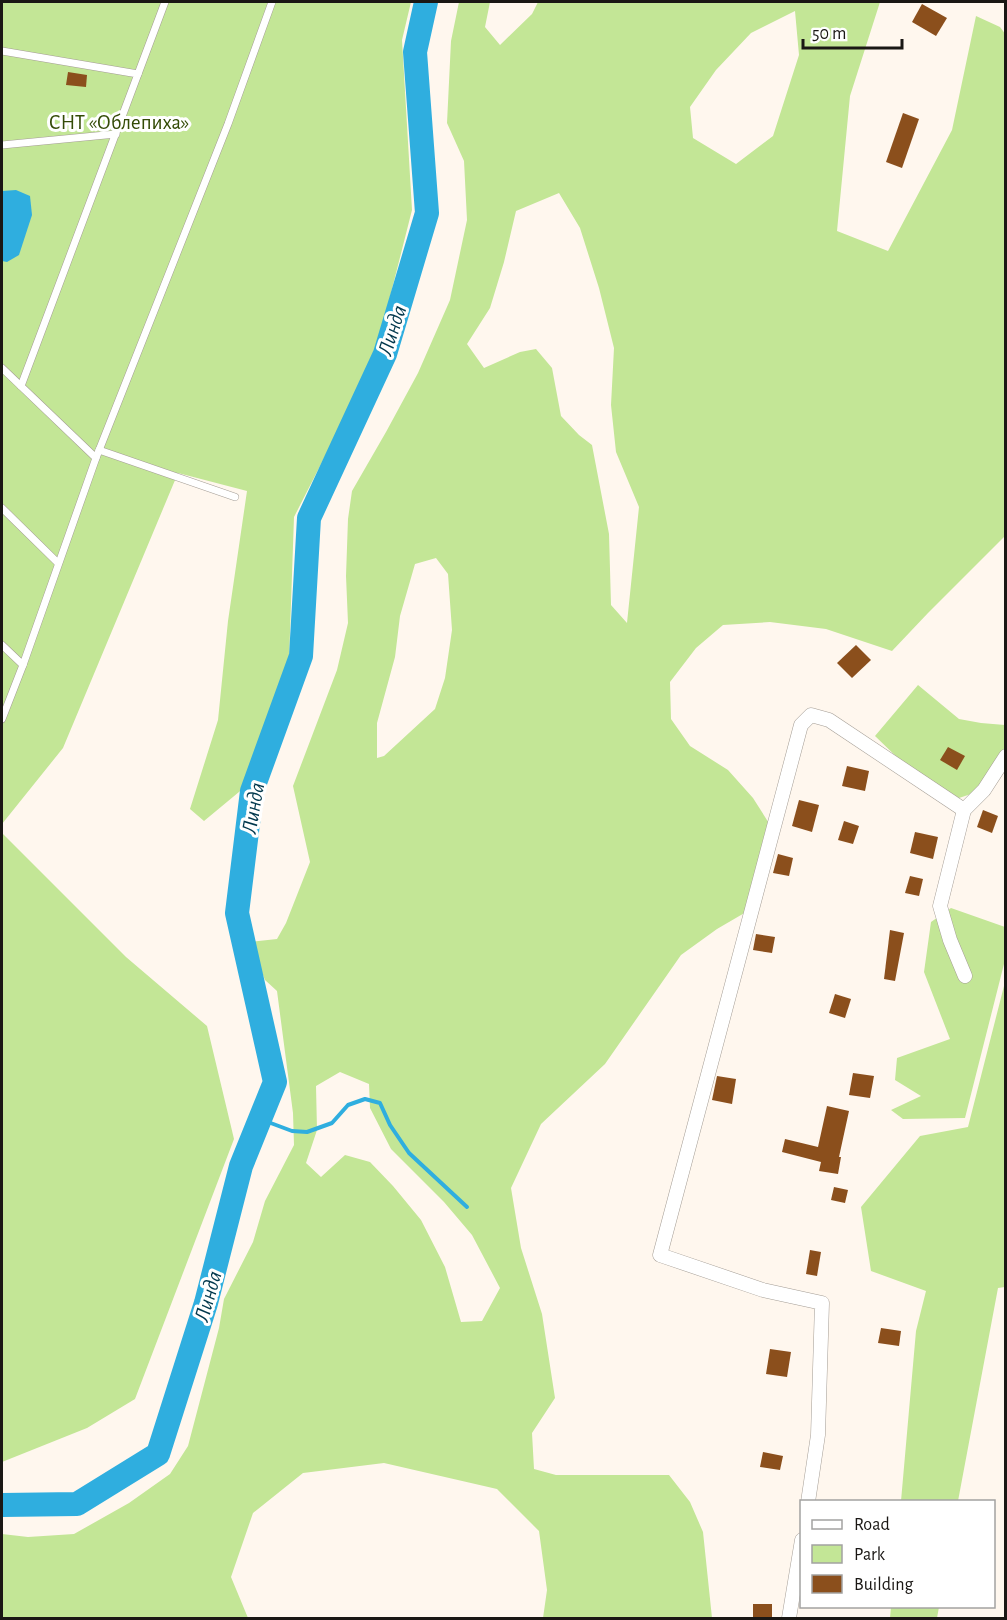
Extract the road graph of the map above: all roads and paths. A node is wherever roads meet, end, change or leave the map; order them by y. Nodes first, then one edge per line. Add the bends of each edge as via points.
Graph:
1 (165, 2) edge
2 (272, 2) edge
3 (2, 51) edge
4 (138, 74) junction
5 (116, 134) junction
6 (2, 145) edge
7 (2, 368) edge
8 (21, 386) junction
9 (99, 450) junction
10 (96, 458) junction
11 (235, 497) dead end
12 (2, 508) edge
13 (58, 563) junction
14 (2, 645) edge
15 (23, 665) junction
16 (2, 719) edge
17 (1005, 756) edge
18 (964, 810) junction
19 (965, 976) dead end
20 (808, 1500) edge
21 (800, 1546) edge
22 (789, 1618) edge

1 - 4 lane
2 - 9 lane
3 - 4 lane
4 - 5 lane
5 - 6 lane
5 - 8 lane
7 - 8 lane
8 - 10 lane
9 - 10 lane
9 - 11 lane
10 - 13 lane
12 - 13 lane
13 - 15 lane
14 - 15 lane
15 - 16 lane
17 - 18 street via 984,790
18 - 19 street via 940,906
18 - 20 street via 829,720 811,715 801,725 660,1255 763,1290 822,1303 818,1435
21 - 22 street

